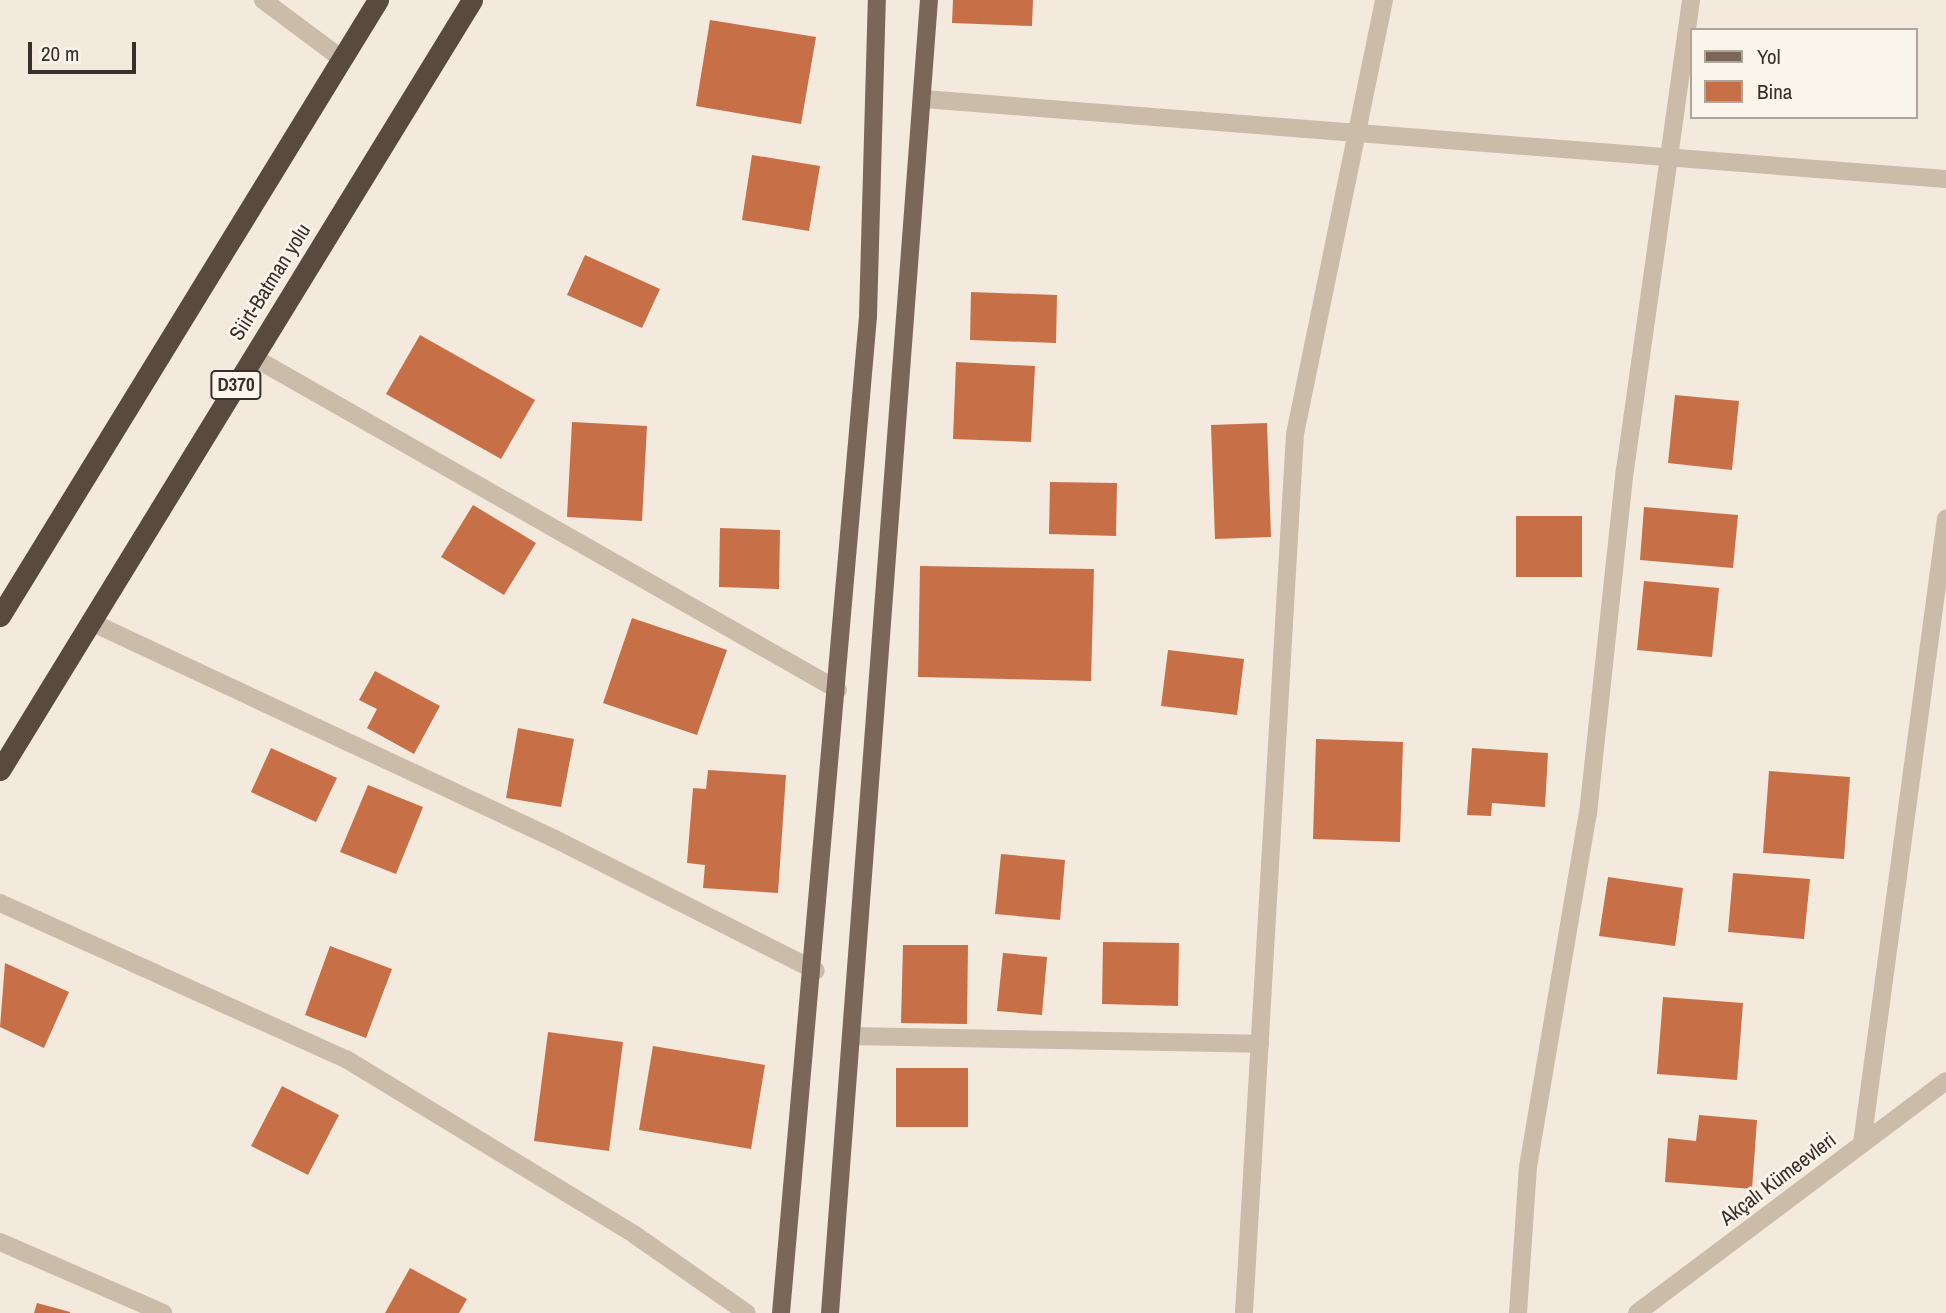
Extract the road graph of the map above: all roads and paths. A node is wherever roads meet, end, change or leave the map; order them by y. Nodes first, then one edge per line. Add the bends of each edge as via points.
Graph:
1 (263, 0) edge
2 (378, 0) edge
3 (472, 0) edge
4 (877, 0) edge
5 (929, 0) edge
6 (1384, 0) edge
7 (1691, 0) edge
8 (342, 60) junction
9 (924, 99) junction
10 (1360, 131) junction
11 (1670, 161) junction
12 (1946, 179) edge
13 (253, 357) junction
14 (1946, 519) edge
15 (0, 616) edge
16 (91, 622) junction
17 (838, 690) junction
18 (0, 769) edge
19 (0, 903) edge
20 (816, 971) junction
21 (852, 1036) junction
22 (1260, 1044) junction
23 (1946, 1081) edge
24 (1861, 1144) junction
25 (0, 1242) edge
26 (163, 1313) edge
27 (747, 1313) edge
28 (781, 1313) edge
29 (830, 1313) edge
30 (1244, 1313) edge
31 (1518, 1313) edge
32 (1637, 1313) edge

1 - 8 street
2 - 8 highway
3 - 13 highway, Siirt-Batman yolu / D370
4 - 17 main road via 868,316
5 - 9 main road
6 - 10 street
7 - 11 street
8 - 15 highway
9 - 10 street
9 - 21 main road
10 - 11 street
10 - 22 street via 1295,434
11 - 12 street
11 - 31 street via 1625,470 1588,814 1528,1167
13 - 16 highway, Siirt-Batman yolu / D370
13 - 17 street
14 - 24 street
16 - 18 highway, Siirt-Batman yolu / D370
16 - 20 street via 555,839
17 - 20 main road
19 - 27 street via 346,1059 635,1235
20 - 28 main road
21 - 22 street
21 - 29 main road
22 - 30 street
23 - 24 street, Akçalı Kümeevleri
24 - 32 street, Akçalı Kümeevleri
25 - 26 street

